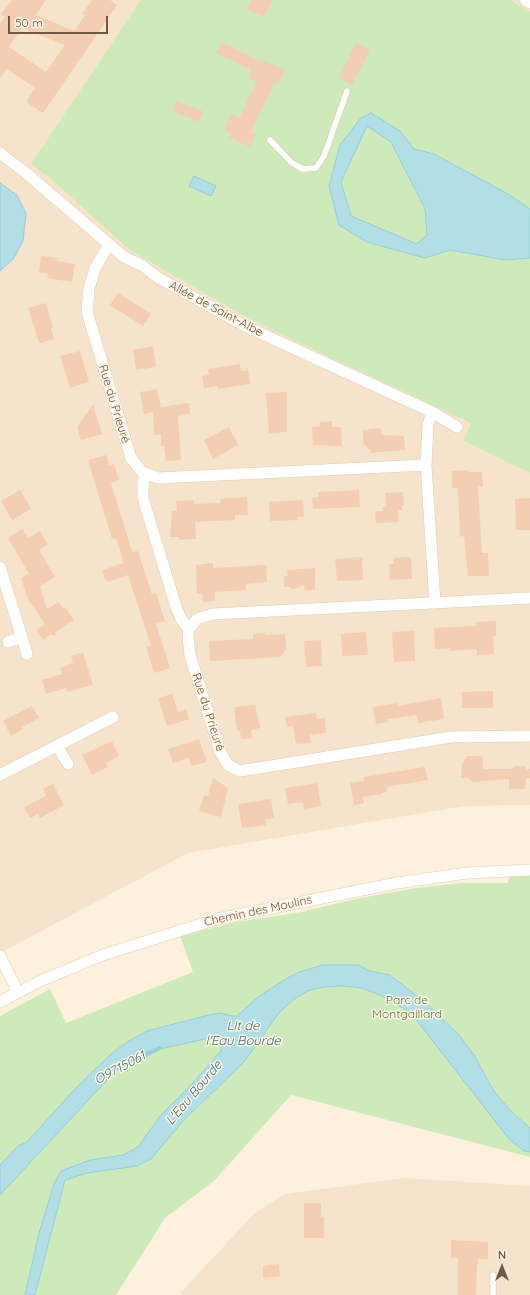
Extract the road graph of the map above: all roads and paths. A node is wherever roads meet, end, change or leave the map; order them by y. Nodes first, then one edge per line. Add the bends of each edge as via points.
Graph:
1 (525, 0) edge
2 (530, 3) edge
3 (347, 91) dead end
4 (270, 140) dead end
5 (0, 153) edge
6 (109, 245) junction
7 (432, 412) junction
8 (457, 427) dead end
9 (426, 465) junction
10 (146, 474) junction
11 (0, 567) edge
12 (3, 585) edge
13 (530, 598) edge
14 (435, 602) junction
15 (189, 629) junction
16 (21, 637) junction
17 (8, 642) dead end
18 (27, 654) dead end
19 (113, 717) dead end
20 (530, 736) edge
21 (57, 746) junction
22 (68, 764) dead end
23 (0, 775) edge
24 (530, 870) edge
25 (0, 956) edge
26 (18, 992) junction
27 (0, 1002) edge
28 (493, 1275) dead end
29 (494, 1295) edge

1 - 2 street
3 - 4 lane via 324,156 316,168 303,169 292,163
5 - 6 street, Allée de Saint-Albe
6 - 7 street, Allée de Saint-Albe via 157,277 245,326
6 - 10 street, Rue du Prieuré via 95,268 89,289 87,312 131,458
7 - 8 street, Allée de Saint-Albe
7 - 9 street via 428,425
9 - 10 street via 158,478
9 - 14 street
10 - 15 street via 142,482 144,498 176,606 181,619
11 - 12 street
12 - 16 street
13 - 14 street
14 - 15 street via 213,614 197,619
15 - 20 street, Rue du Prieuré via 189,649 220,751 228,765 240,771 451,737
16 - 17 street
16 - 18 street
19 - 21 street
21 - 22 street
21 - 23 street
24 - 26 street, Chemin des Moulins via 467,873 397,883 217,919 103,955
25 - 26 street
26 - 27 street, Chemin des Moulins
28 - 29 lane

